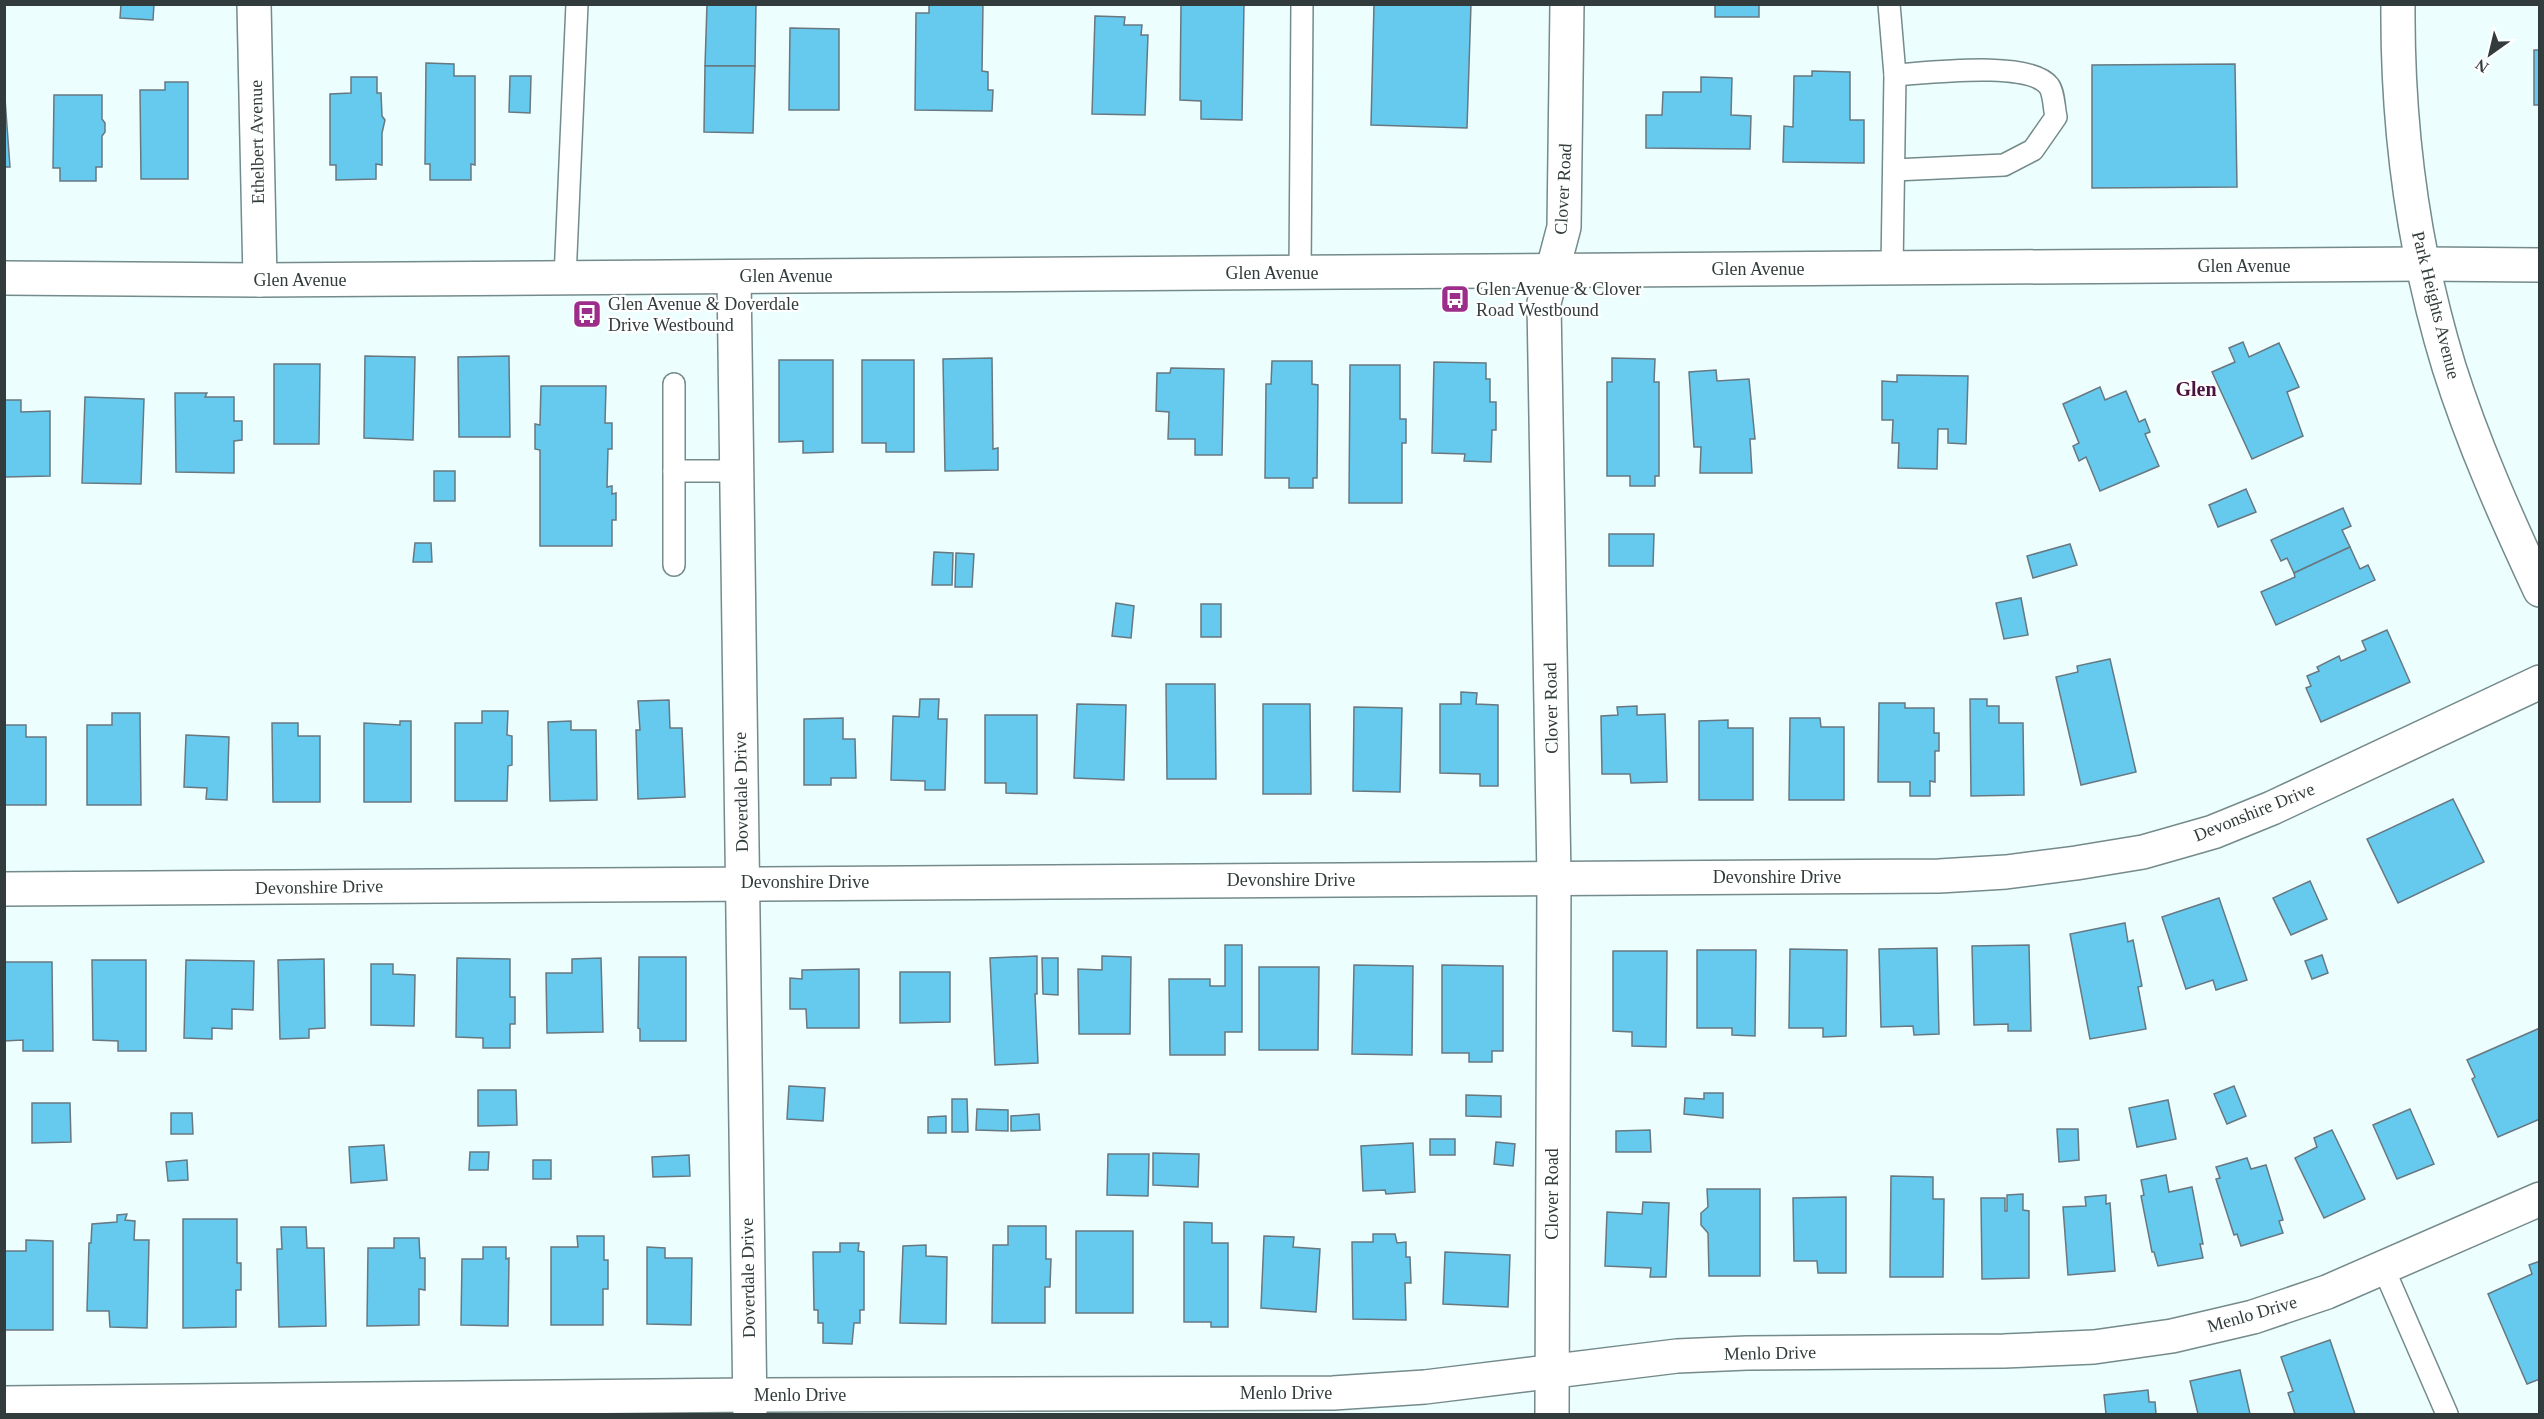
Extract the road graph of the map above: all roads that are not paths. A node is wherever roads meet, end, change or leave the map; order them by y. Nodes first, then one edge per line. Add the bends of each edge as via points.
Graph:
1 (255, 4) edge
2 (577, 4) edge
3 (1302, 4) edge
4 (1567, 4) edge
5 (1889, 4) edge
6 (2398, 4) edge
7 (1895, 75) junction
8 (1894, 170) junction
9 (2422, 264) junction
10 (2540, 265) edge
11 (1892, 268) junction
12 (1554, 271) junction
13 (1300, 273) junction
14 (734, 277) junction
15 (4, 278) edge
16 (566, 278) junction
17 (260, 280) junction
18 (674, 384) dead end
19 (674, 471) junction
20 (736, 471) junction
21 (2532, 556) edge
22 (674, 566) dead end
23 (2540, 590) edge
24 (2540, 682) edge
25 (1554, 878) junction
26 (742, 883) junction
27 (4, 890) edge
28 (2540, 1198) edge
29 (2383, 1267) junction
30 (1551, 1373) junction
31 (4, 1403) edge
32 (750, 1405) edge
33 (1552, 1414) edge
34 (2447, 1414) edge

1 - 17 street, Ethelbert Avenue
2 - 16 lane
3 - 13 lane
4 - 12 street, Clover Road via 1564,227
5 - 7 lane
6 - 9 street, Park Heights Avenue via 2402,127
7 - 8 lane
7 - 8 lane via 2007,69 2037,76 2050,87 2056,117 2033,150 2004,165
8 - 11 lane
9 - 10 street, Glen Avenue
9 - 11 street, Glen Avenue
9 - 21 street, Park Heights Avenue via 2449,367 2496,493
11 - 12 street, Glen Avenue
12 - 13 street, Glen Avenue
12 - 25 street, Clover Road via 1544,303
13 - 14 street, Glen Avenue
14 - 16 street, Glen Avenue
14 - 20 street, Doverdale Drive
15 - 17 street, Glen Avenue
16 - 17 street, Glen Avenue
18 - 19 lane
19 - 20 lane
19 - 22 lane
20 - 26 street, Doverdale Drive
21 - 23 street, Park Heights Avenue
24 - 25 street, Devonshire Drive via 2271,808 2213,832 2143,852 2006,872 1939,876
25 - 26 street, Devonshire Drive
25 - 30 street, Clover Road
26 - 27 street, Devonshire Drive
26 - 32 street, Doverdale Drive
28 - 29 street, Menlo Drive
29 - 30 street, Menlo Drive via 2327,1292 2253,1317 2172,1336 2094,1347 1677,1356
29 - 34 lane
30 - 32 street, Menlo Drive via 1333,1394
30 - 33 street, Clover Road
31 - 32 street, Menlo Drive

